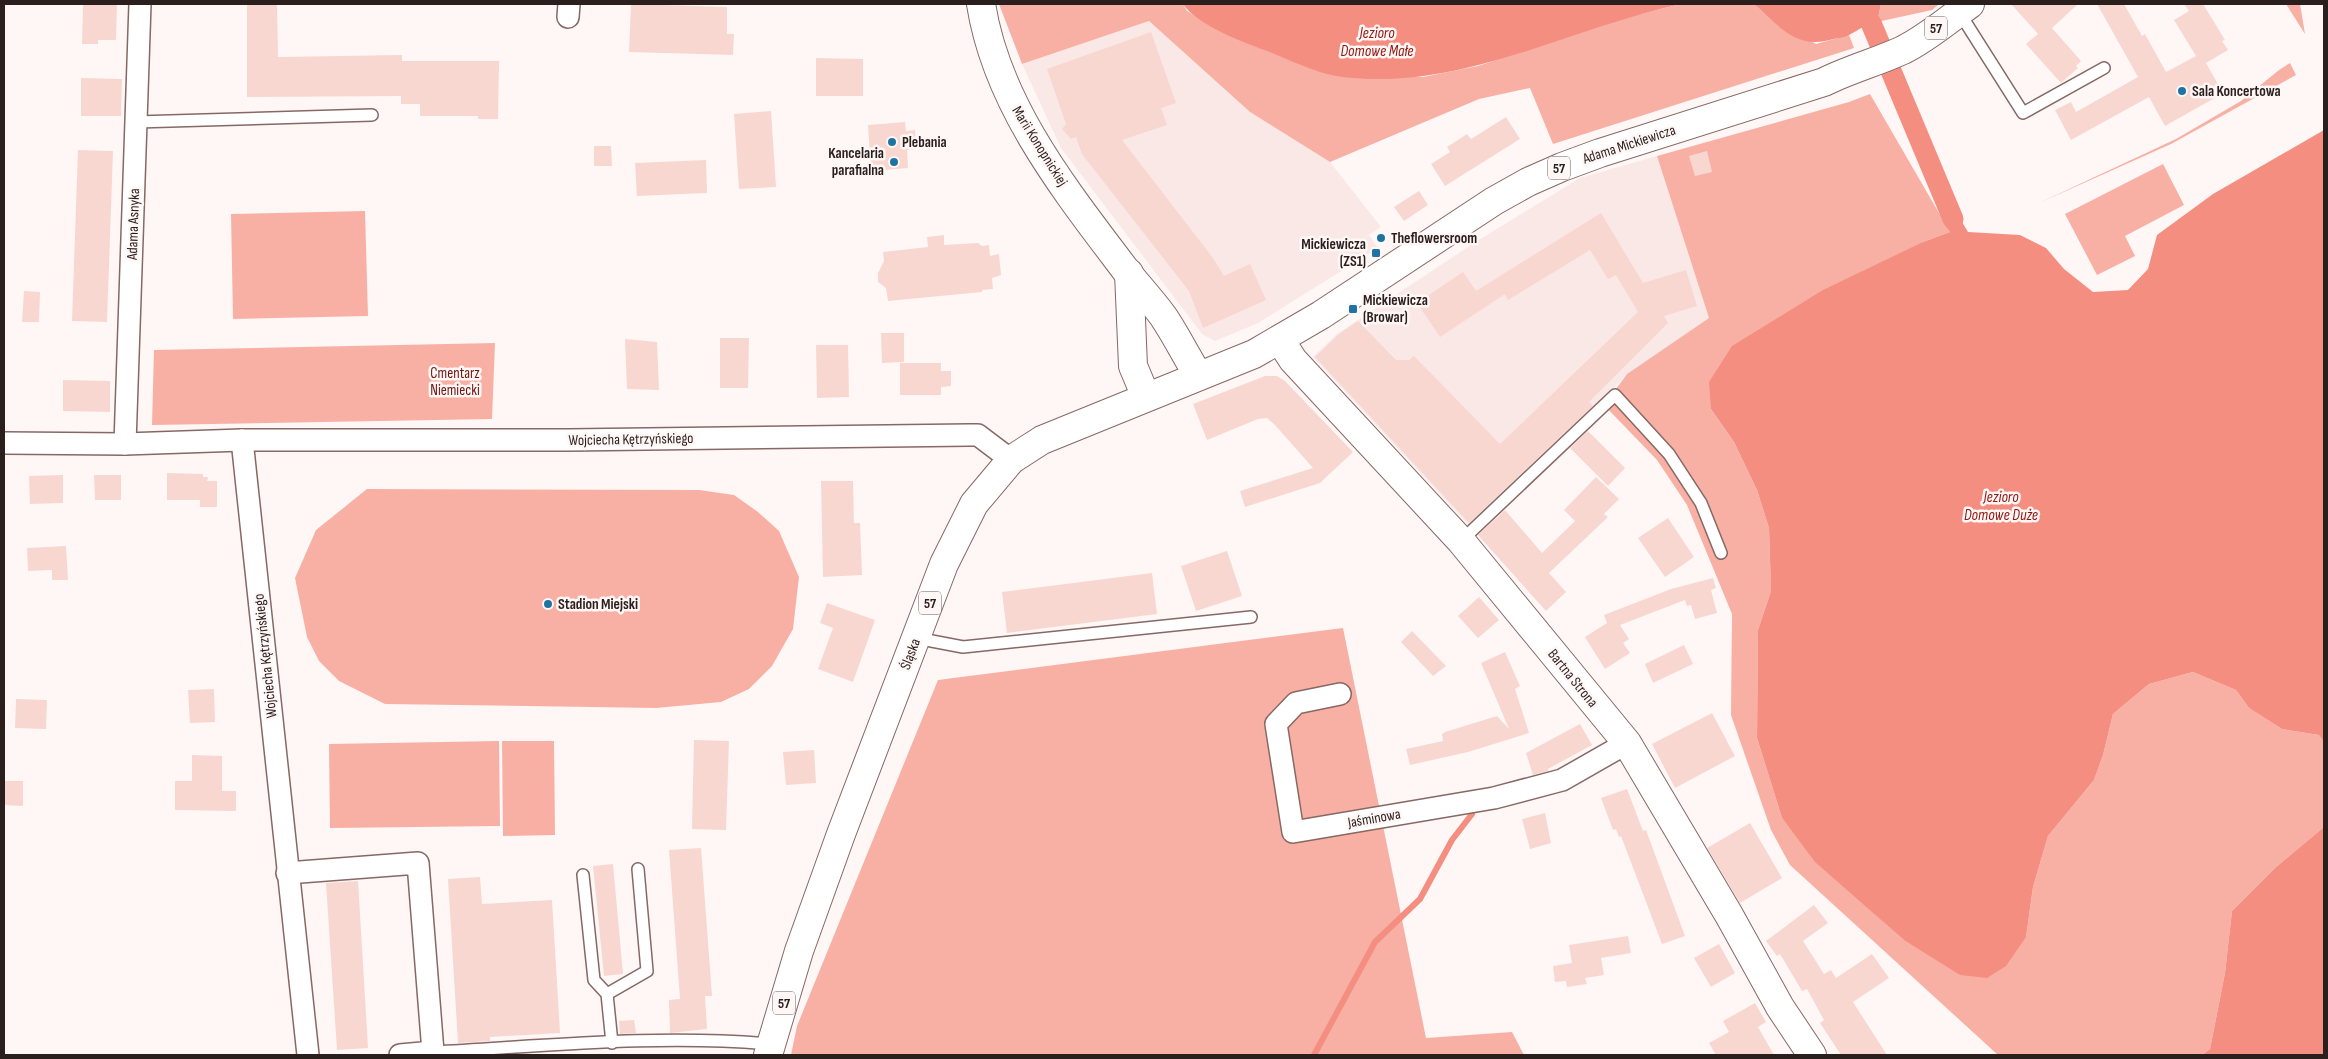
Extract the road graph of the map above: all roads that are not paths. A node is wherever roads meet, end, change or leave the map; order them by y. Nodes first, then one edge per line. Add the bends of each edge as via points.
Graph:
1 (140, 4) edge
2 (981, 4) edge
3 (1964, 8) edge
4 (2104, 68) dead end
5 (372, 115) dead end
6 (136, 122) junction
7 (1129, 273) junction
8 (1280, 340) junction
9 (1198, 375) junction
10 (1146, 397) junction
11 (242, 440) junction
12 (4, 443) edge
13 (125, 444) junction
14 (1011, 460) junction
15 (1461, 541) junction
16 (1722, 553) dead end
17 (1251, 618) dead end
18 (916, 638) junction
19 (1340, 694) dead end
20 (1627, 743) junction
21 (638, 869) dead end
22 (288, 872) junction
23 (583, 875) dead end
24 (607, 994) junction
25 (612, 1043) junction
26 (770, 1049) edge
27 (433, 1052) junction
28 (308, 1055) edge
29 (400, 1055) edge
30 (1812, 1055) edge

1 - 6 street, Adama Asnyka
2 - 7 main road, Marii Konopnickiej via 990,48 1021,118 1048,163
3 - 4 lane via 2023,113
3 - 8 main road, Adama Mickiewicza / 57 via 1922,40 1824,82 1600,153 1528,182
5 - 6 lane
6 - 13 street, Adama Asnyka
7 - 9 main road, Marii Konopnickiej via 1164,317
7 - 10 main road via 1133,366
8 - 9 main road, Adama Mickiewicza / 57 via 1254,354
8 - 15 main road, Bartna Strona via 1293,360
9 - 10 main road, Śląska / 57
10 - 14 main road, Śląska / 57 via 1042,440
11 - 13 street, Wojciecha Kętrzyńskiego
11 - 14 street, Wojciecha Kętrzyńskiego via 978,435
11 - 22 street, Wojciecha Kętrzyńskiego
12 - 13 street, Wojciecha Kętrzyńskiego
14 - 18 main road, Śląska / 57 via 974,504 944,564
15 - 16 lane via 1615,395 1669,454 1701,503
15 - 20 main road, Bartna Strona
17 - 18 lane via 963,647
18 - 26 main road, Śląska / 57 via 799,951
19 - 20 street, Jaśminowa via 1296,703 1276,724 1293,832 1494,798 1562,780
20 - 30 main road, Bartna Strona via 1780,1007
21 - 24 lane via 647,971
22 - 27 street via 418,864
22 - 28 street, Wojciecha Kętrzyńskiego
23 - 24 lane via 594,980
24 - 25 lane
25 - 26 lane via 729,1040
25 - 27 lane
27 - 29 street

